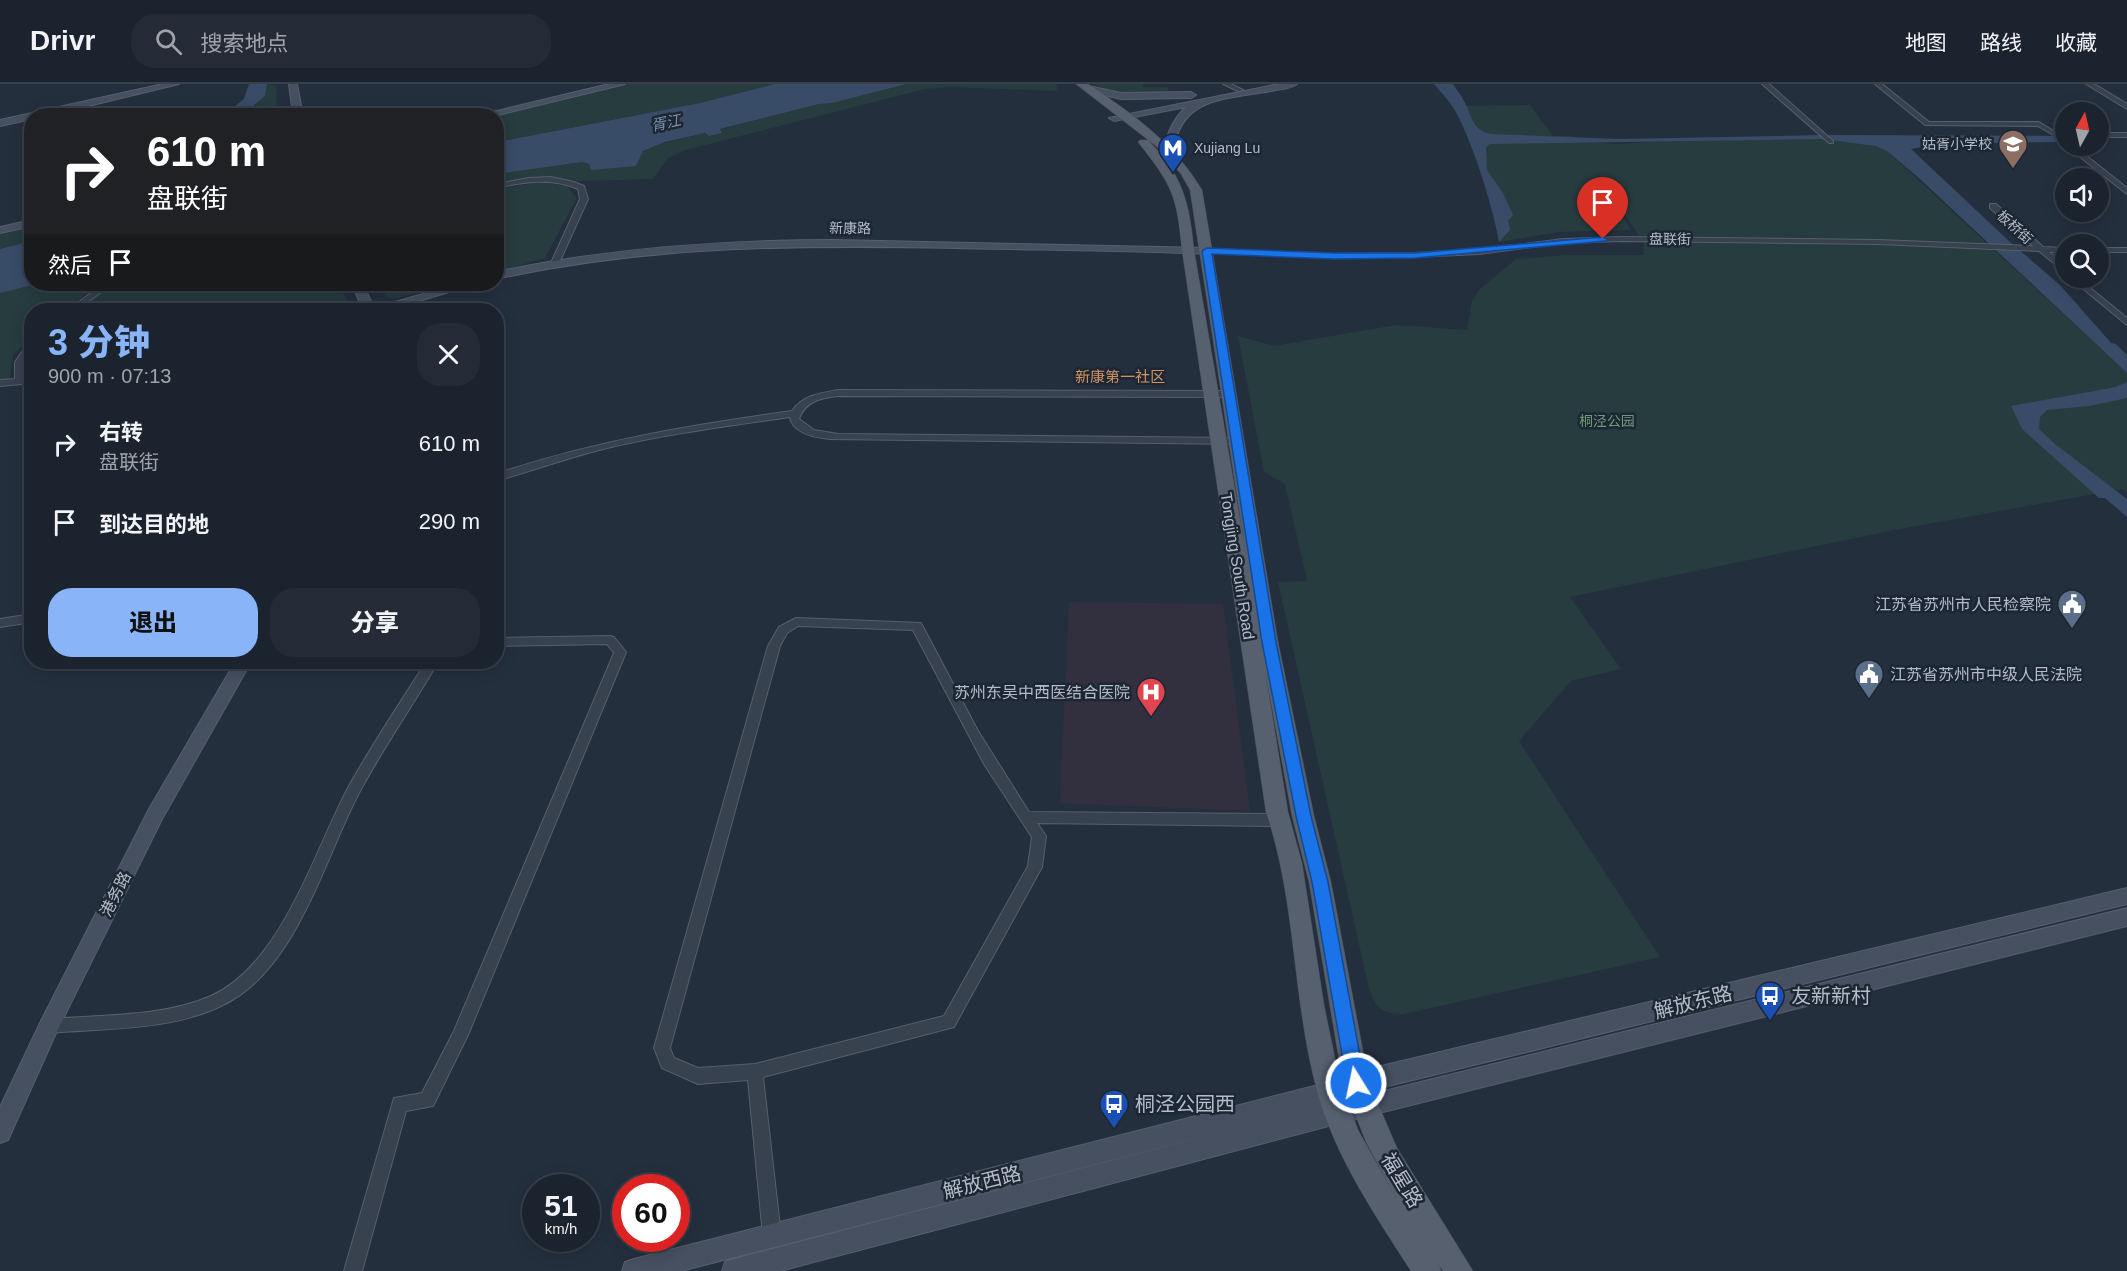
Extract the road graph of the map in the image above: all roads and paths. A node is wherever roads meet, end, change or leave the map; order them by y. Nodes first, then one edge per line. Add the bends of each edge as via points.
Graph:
1 (175, 84) edge
2 (293, 84) edge
3 (621, 84) edge
4 (1068, 84) edge
5 (1226, 84) edge
6 (1273, 84) edge
7 (1293, 84) edge
8 (1765, 84) edge
9 (1878, 84) edge
10 (2089, 84) edge
11 (1085, 87) edge
12 (1240, 90) junction
13 (1219, 94) junction
14 (2127, 94) edge
15 (2106, 95) junction
16 (1201, 102) junction
17 (2127, 107) edge
18 (68, 108) edge
19 (296, 108) edge
20 (504, 111) edge
21 (1117, 115) junction
22 (24, 118) edge
23 (0, 123) edge
24 (2055, 133) edge
25 (2109, 135) edge
26 (2127, 135) edge
27 (1831, 142) dead end
28 (1169, 149) junction
29 (2082, 156) edge
30 (504, 185) edge
31 (2127, 192) edge
32 (1993, 206) dead end
33 (24, 225) edge
34 (0, 230) edge
35 (2040, 249) junction
36 (1188, 250) junction
37 (2055, 250) edge
38 (2109, 250) edge
39 (2127, 250) edge
40 (1207, 251) junction
41 (555, 262) junction
42 (2055, 262) edge
43 (504, 274) edge
44 (2086, 288) edge
45 (98, 291) edge
46 (445, 291) edge
47 (82, 303) edge
48 (403, 303) edge
49 (2127, 322) edge
50 (24, 356) edge
51 (20, 381) junction
52 (24, 381) edge
53 (0, 383) edge
54 (1221, 394) junction
55 (795, 413) junction
56 (1228, 441) junction
57 (504, 475) edge
58 (24, 619) edge
59 (0, 623) edge
60 (504, 642) edge
61 (239, 669) edge
62 (428, 669) edge
63 (1025, 817) junction
64 (1280, 820) junction
65 (2127, 896) edge
66 (2127, 917) edge
67 (49, 1026) junction
68 (755, 1072) junction
69 (1359, 1095) junction
70 (1333, 1104) junction
71 (0, 1132) edge
72 (772, 1236) junction
73 (353, 1271) edge
74 (634, 1271) edge
75 (734, 1271) edge
76 (1426, 1271) edge
77 (1459, 1271) edge

1 - 18 main road
2 - 19 main road
3 - 20 main road
4 - 21 main road, Tongjing South Road
5 - 12 street
6 - 12 main road
7 - 16 main road
8 - 27 street
9 - 24 street via 1927,124 2040,124
10 - 15 street
11 - 13 main road via 1127,96
11 - 21 main road, Tongjing South Road
12 - 13 main road
13 - 21 main road
14 - 15 street
15 - 17 street
16 - 21 main road
16 - 28 main road via 1186,110
21 - 28 main road, Tongjing South Road
21 - 36 main road, Tongjing South Road via 1151,149 1173,180 1182,201
22 - 23 main road
25 - 26 street
28 - 40 main road, Tongjing South Road via 1184,166 1196,190
29 - 31 street
30 - 41 street via 550,179 581,188 584,199
32 - 35 street, 板桥街
33 - 34 main road
35 - 37 street, 盘联街
35 - 40 street, 盘联街 via 1878,242 1623,239 1415,255
35 - 42 street, 板桥街
36 - 40 main road, 新康路
36 - 41 main road, 新康路 via 760,243 651,249
36 - 54 main road, Tongjing South Road
38 - 39 street
40 - 54 main road, Tongjing South Road
41 - 43 main road, 新康路
44 - 49 street
45 - 47 street
46 - 48 main road
50 - 51 street via 20,362
51 - 52 street
51 - 53 street
54 - 55 street via 837,393 808,400
54 - 56 main road, Tongjing South Road
55 - 56 street via 794,419 810,434 828,436
55 - 57 street via 632,439
56 - 64 main road, Tongjing South Road
56 - 69 main road, Tongjing South Road via 1303,816 1320,882
58 - 59 street
60 - 73 street via 610,640 620,652 460,1035 428,1100 400,1104
61 - 67 main road, 港务路 via 155,814
62 - 67 street via 353,790 282,939 252,977 220,999 188,1012
63 - 64 street
63 - 68 street via 1039,836 1035,867 949,1022
63 - 68 street via 958,706 917,626 796,622 783,630 774,646 662,1048 668,1064 698,1076
64 - 70 main road, Tongjing South Road via 1288,842 1315,1021
65 - 69 main road, 解放东路
66 - 69 main road, 解放东路
67 - 71 main road, 港务路
68 - 72 street
69 - 70 main road, 解放东路
69 - 77 main road, 福星路 via 1387,1157
70 - 72 main road, 解放西路
70 - 75 main road, 解放西路
70 - 76 main road, 福星路 via 1377,1190
72 - 74 main road, 解放西路

